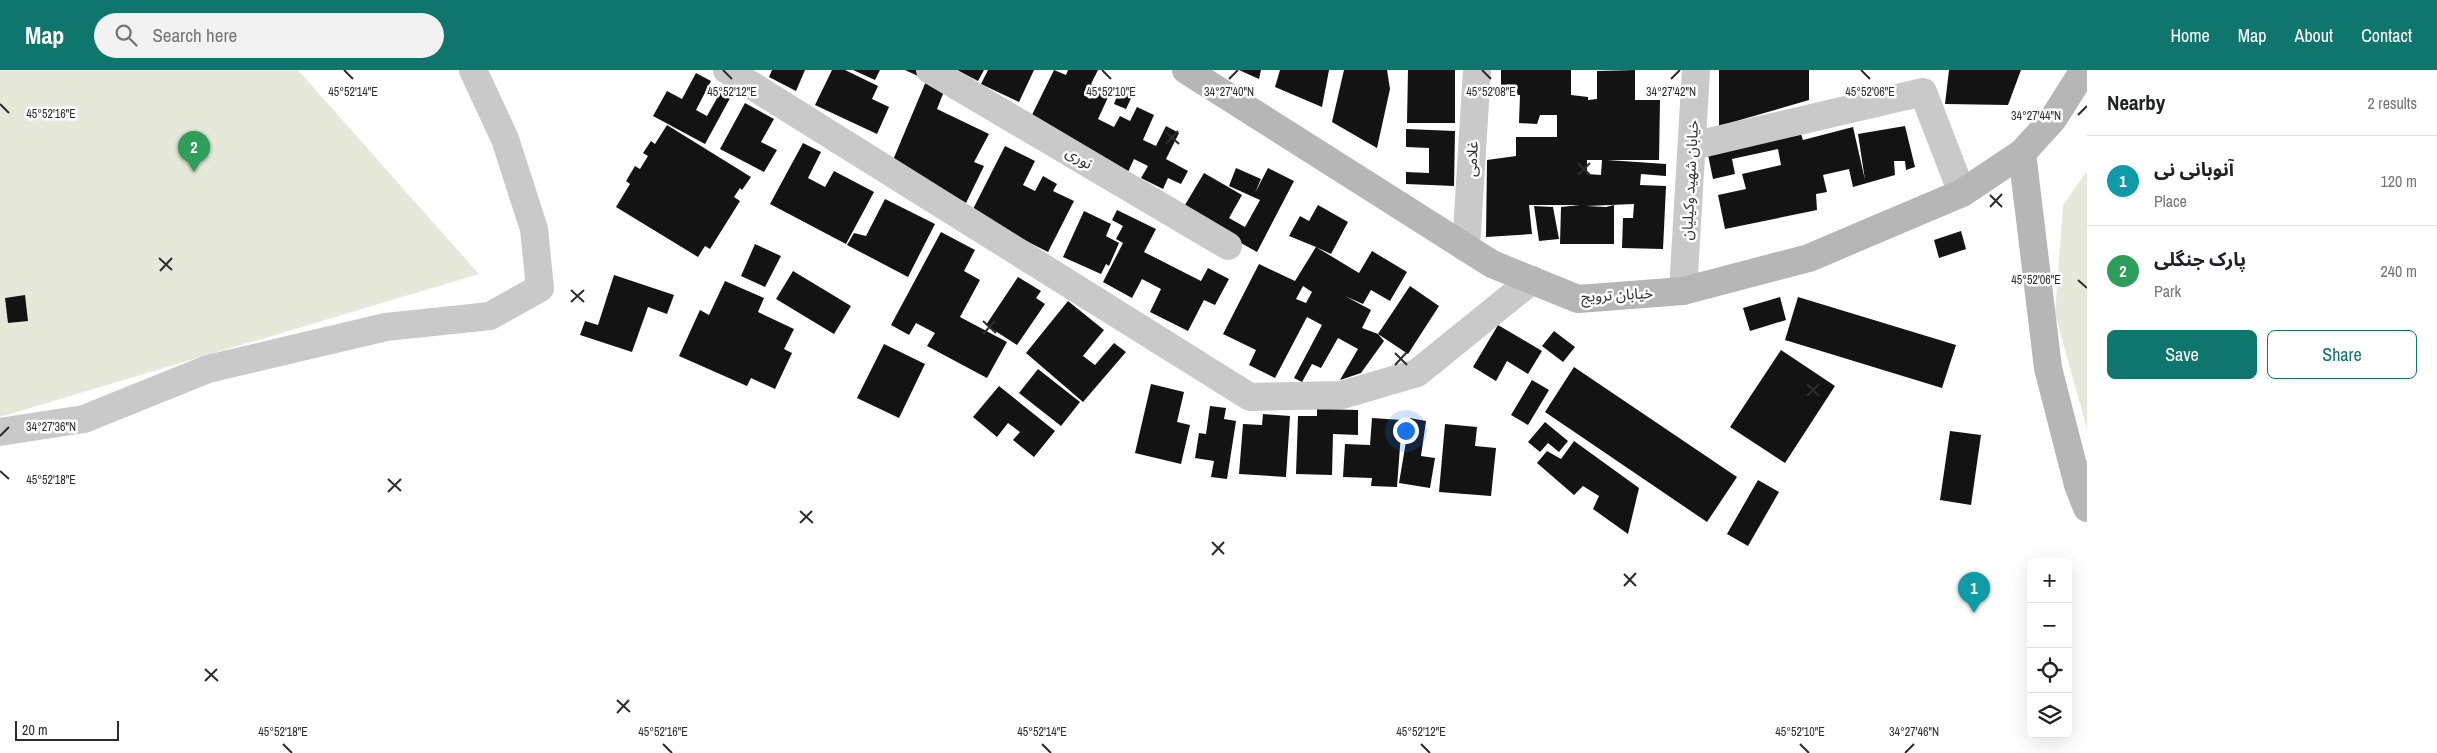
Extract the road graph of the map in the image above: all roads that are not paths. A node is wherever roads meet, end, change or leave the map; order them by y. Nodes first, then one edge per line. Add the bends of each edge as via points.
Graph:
1 (473, 70) edge
2 (727, 70) edge
3 (930, 70) edge
4 (1186, 70) edge
5 (1477, 70) edge
6 (1696, 70) edge
7 (2081, 78) edge
8 (1924, 81) edge
9 (1692, 146) junction
10 (2022, 153) junction
11 (1962, 193) junction
12 (1228, 246) dead end
13 (1466, 248) junction
14 (1532, 280) junction
15 (1684, 291) junction
16 (0, 432) edge
17 (2087, 508) edge

1 - 16 street via 505,139 534,229 540,288 490,316 386,327 245,360 208,369 84,419
2 - 14 street via 1250,397 1342,395 1418,374
3 - 12 street, نوری
4 - 13 street, خیابان ترویج
5 - 13 street, غلامی
6 - 9 street, خیابان شهید وکیلیان
7 - 10 street, خیابان ترویج via 2053,119
8 - 9 street
8 - 11 street
9 - 15 street, خیابان شهید وکیلیان
10 - 11 street, خیابان ترویج
10 - 17 street via 2048,368
11 - 15 street, خیابان ترویج via 1809,258
13 - 14 street, خیابان ترویج via 1492,264
14 - 15 street, خیابان ترویج via 1578,298

